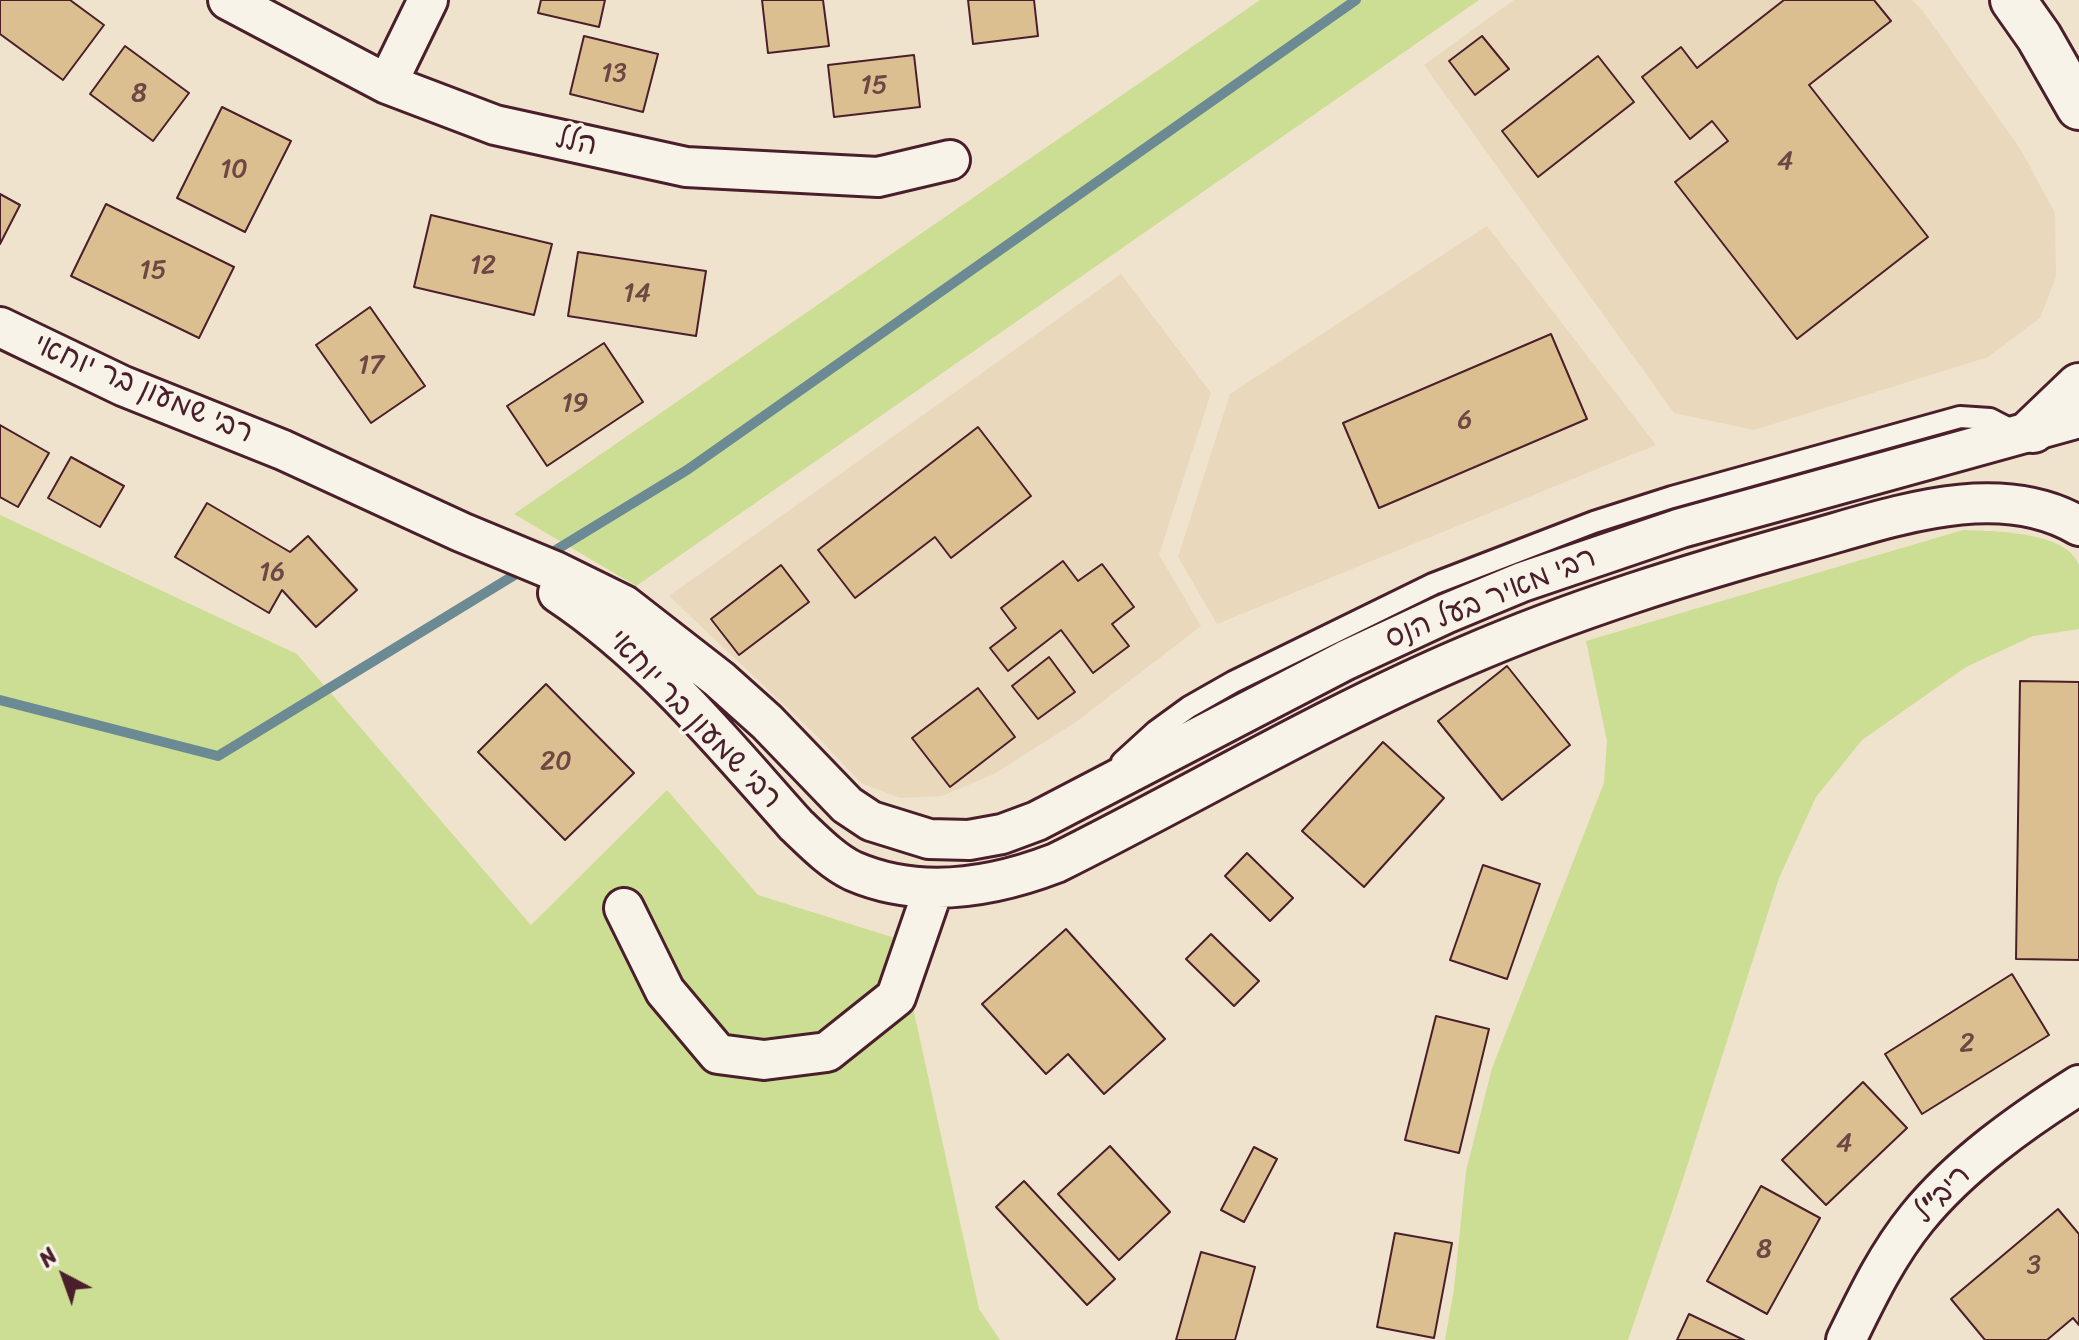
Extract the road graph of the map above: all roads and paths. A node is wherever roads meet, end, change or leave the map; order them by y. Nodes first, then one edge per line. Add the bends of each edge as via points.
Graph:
1 (228, 0) edge
2 (428, 0) edge
3 (2013, 0) edge
4 (387, 84) junction
5 (2079, 107) edge
6 (950, 160) dead end
7 (0, 327) edge
8 (2079, 386) edge
9 (2079, 418) edge
10 (2026, 432) junction
11 (2079, 526) edge
12 (461, 532) junction
13 (929, 839) joint
14 (933, 890) junction
15 (624, 908) dead end
16 (2079, 1085) edge
17 (1846, 1340) edge

1 - 4 street, הלל
2 - 4 street
3 - 5 main road
4 - 6 street, הלל via 495,125 686,167 878,177
7 - 12 street, רבי שמעון בר יוחאי
8 - 10 main road
9 - 10 street, רבי מאיר בעל הנס
10 - 13 street, רבי מאיר בעל הנס via 1681,528 1522,582 1346,660 1037,821 969,840
11 - 14 street, רבי מאיר בעל הנס via 2042,510 1966,504 1857,527 1694,573 1464,656 1056,863 1014,879
12 - 13 street, רבי שמעון בר יוחאי via 624,605 767,722 847,805 871,821
12 - 14 street, רבי שמעון בר יוחאי via 586,612 642,658 822,849 851,870
14 - 15 street via 896,997 827,1052 764,1060 718,1054 665,991
16 - 17 street, ריב"ל via 1959,1174 1918,1217 1878,1275

